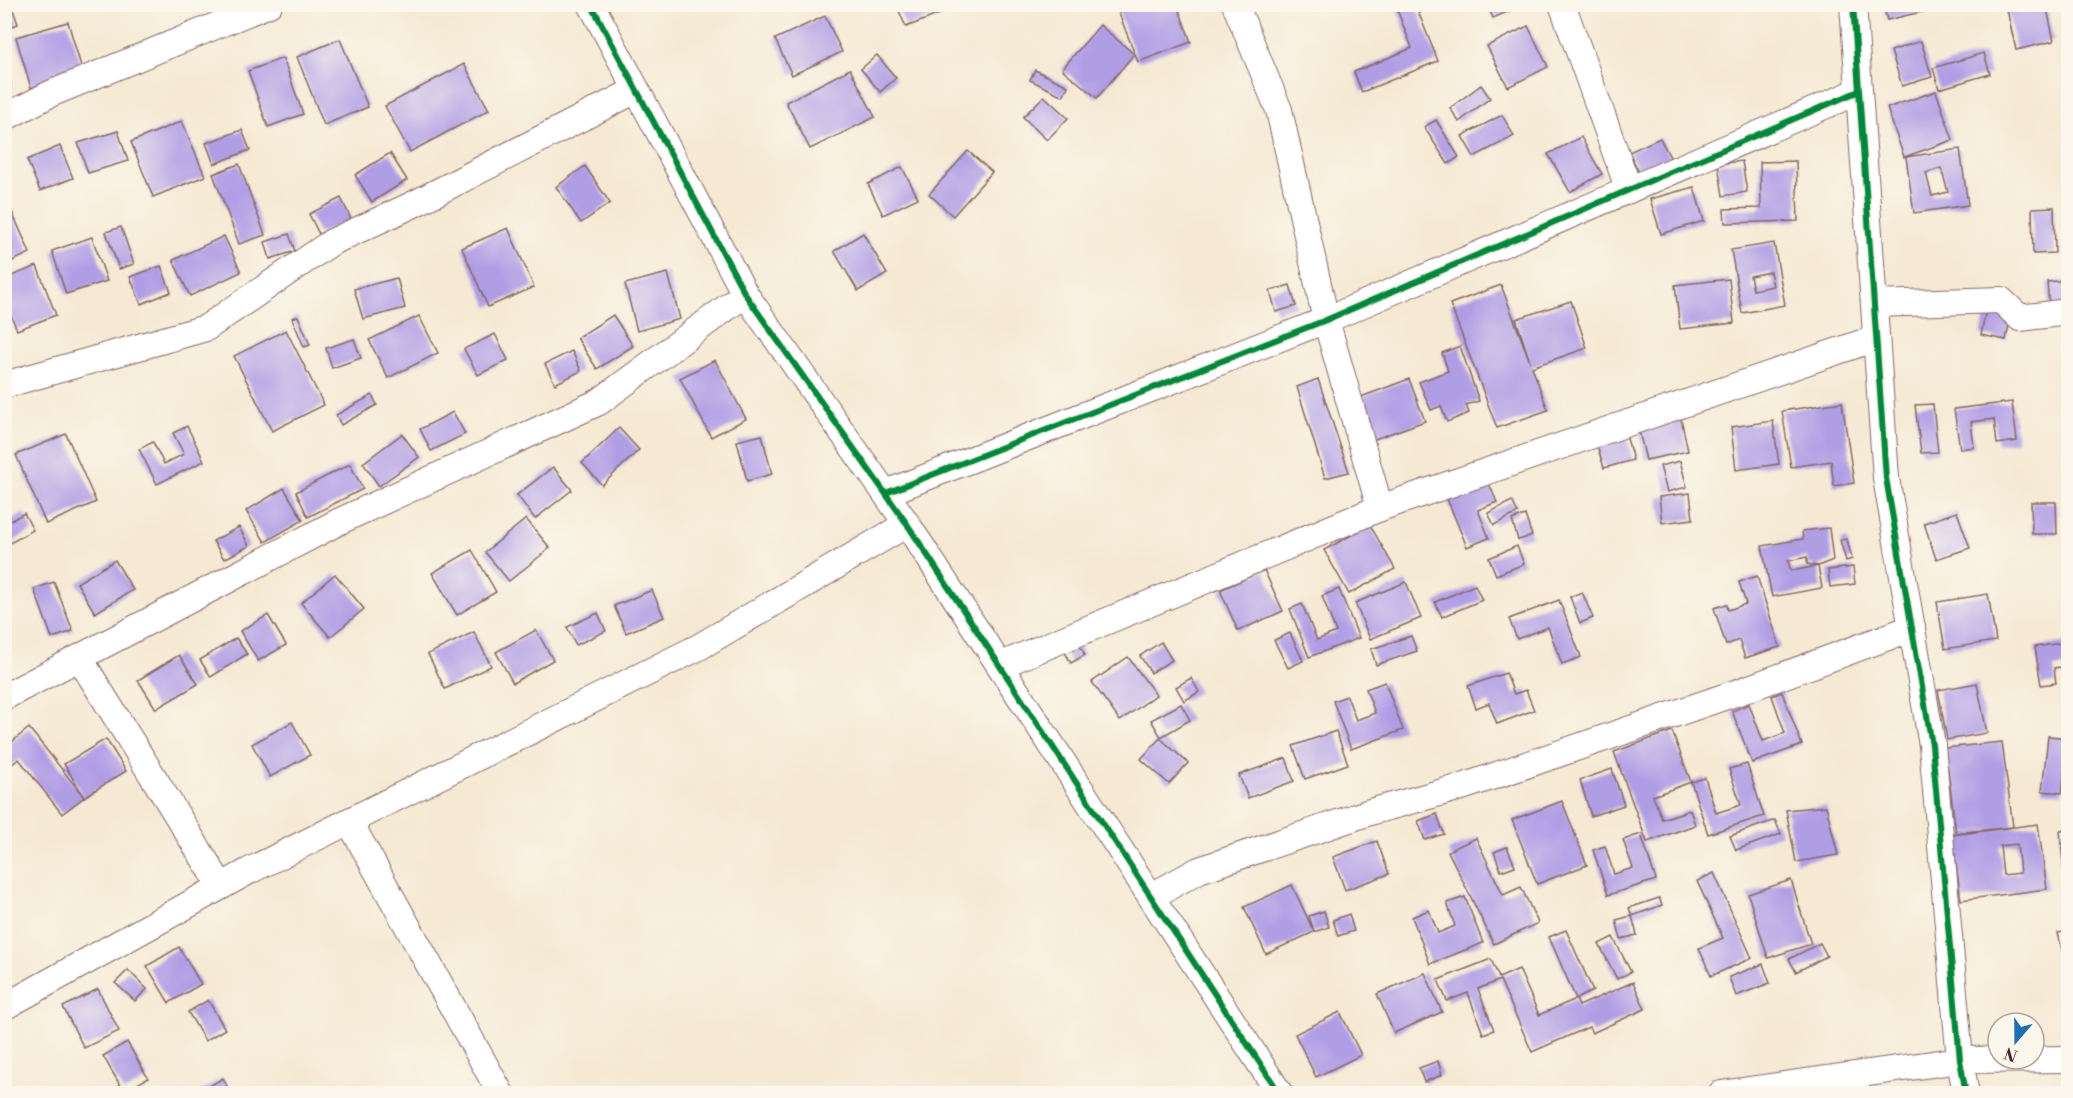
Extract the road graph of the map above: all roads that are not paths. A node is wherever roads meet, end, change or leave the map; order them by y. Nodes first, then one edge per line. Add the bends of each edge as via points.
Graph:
1 (269, 4) edge
2 (591, 4) edge
3 (1235, 4) edge
4 (1562, 4) edge
5 (1853, 4) edge
6 (636, 90) junction
7 (1859, 91) junction
8 (4, 118) edge
9 (1629, 190) junction
10 (745, 294) junction
11 (1874, 304) junction
12 (2068, 312) edge
13 (1326, 320) junction
14 (1876, 338) junction
15 (4, 385) edge
16 (885, 493) junction
17 (1380, 508) junction
18 (907, 524) junction
19 (1912, 628) junction
20 (80, 659) junction
21 (1001, 665) junction
22 (4, 697) edge
23 (349, 821) junction
24 (221, 886) junction
25 (1152, 896) junction
26 (4, 1007) edge
27 (2068, 1059) edge
28 (1960, 1060) junction
29 (501, 1094) edge
30 (1280, 1094) edge
31 (1721, 1094) edge
32 (1966, 1094) edge

1 - 8 street via 50,94
2 - 6 street
3 - 13 street via 1279,110
4 - 9 street
5 - 7 street
6 - 10 street
6 - 15 street via 332,242 206,328
7 - 9 street
7 - 11 street
9 - 13 street
10 - 16 street
10 - 20 street via 599,402 340,522
11 - 12 street via 2001,300 2020,318
11 - 14 street
13 - 16 street
13 - 17 street
14 - 17 street
14 - 19 street via 1886,478
16 - 18 street
17 - 21 street
18 - 21 street
18 - 23 street via 699,647
19 - 25 street via 1476,782 1370,812 1199,870
19 - 28 street via 1932,745
20 - 22 street
20 - 24 street
21 - 25 street
23 - 24 street
23 - 29 street
24 - 26 street
25 - 30 street
27 - 28 street
28 - 31 street
28 - 32 street

